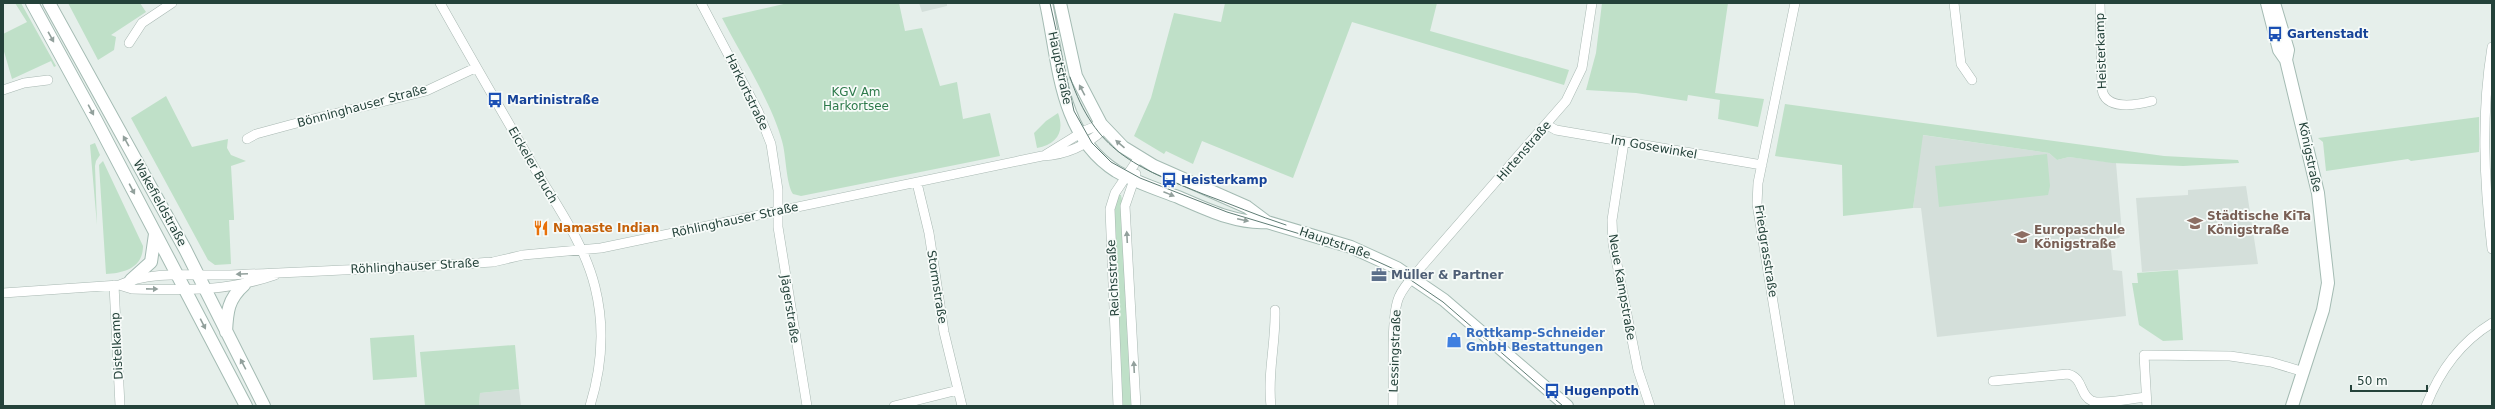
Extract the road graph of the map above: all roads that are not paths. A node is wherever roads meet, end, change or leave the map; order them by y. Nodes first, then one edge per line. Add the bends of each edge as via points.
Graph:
1 (32, 3) edge
2 (49, 3) edge
3 (172, 3) edge
4 (440, 3) edge
5 (701, 3) edge
6 (1046, 3) edge
7 (1060, 3) edge
8 (1592, 3) edge
9 (1795, 3) edge
10 (1954, 3) edge
11 (2100, 3) edge
12 (2267, 3) edge
13 (2274, 3) edge
14 (129, 43) dead end
15 (2492, 47) edge
16 (2286, 60) junction
17 (476, 68) junction
18 (48, 80) dead end
19 (1972, 80) dead end
20 (3, 90) edge
21 (2152, 101) dead end
22 (1547, 125) junction
23 (1102, 127) junction
24 (1079, 134) junction
25 (248, 140) dead end
26 (1624, 142) junction
27 (1086, 144) junction
28 (1042, 156) junction
29 (1140, 160) junction
30 (1762, 165) junction
31 (1130, 178) junction
32 (916, 183) junction
33 (776, 211) junction
34 (1268, 222) junction
35 (155, 233) junction
36 (2492, 249) edge
37 (582, 250) junction
38 (281, 273) junction
39 (197, 274) junction
40 (178, 275) junction
41 (1412, 278) junction
42 (131, 280) junction
43 (116, 285) junction
44 (244, 285) junction
45 (185, 289) junction
46 (204, 289) junction
47 (3, 293) edge
48 (1275, 310) dead end
49 (2492, 324) edge
50 (226, 332) junction
51 (2304, 372) junction
52 (1993, 382) dead end
53 (958, 390) junction
54 (2147, 401) edge
55 (120, 406) edge
56 (246, 406) edge
57 (264, 406) edge
58 (590, 406) edge
59 (807, 406) edge
60 (894, 406) edge
61 (962, 406) edge
62 (1118, 406) edge
63 (1136, 406) edge
64 (1270, 406) edge
65 (1393, 406) edge
66 (1567, 406) edge
67 (1650, 406) edge
68 (1790, 406) edge
69 (2292, 406) edge
70 (2426, 406) edge

1 -> 35 street, Wakefieldstraße
39 -> 2 street, Wakefieldstraße via 158,198
3 - 14 street via 142,23
4 - 17 street, Eickeler Bruch
5 - 33 street, Harkortstraße via 766,127 775,159 778,190
6 - 24 street, Hauptstraße via 1065,98
23 -> 7 street, Hauptstraße via 1076,76
8 - 22 street, Hirtenstraße via 1585,56 1578,79 1566,101
9 - 30 street, Friedgrasstraße
10 - 19 street via 1961,64
11 - 21 street, Heisterkamp via 2104,98 2132,106
12 - 16 street, Königstraße via 2279,50
13 - 16 street, Königstraße via 2288,50
15 - 36 street via 2486,89 2484,132
16 - 51 street, Königstraße via 2318,193 2328,264 2326,297
17 - 25 street, Bönninghauser Straße via 426,91 256,134
17 - 37 street, Eickeler Bruch
18 - 20 street via 24,83
22 - 26 street, Im Gosewinkel via 1556,130
22 - 41 street, Hirtenstraße
23 - 24 street, Röhlinghauser Straße
23 - 27 street, Röhlinghauser Straße
29 -> 23 street, Hauptstraße
24 - 27 street, Hauptstraße
24 - 28 street, Röhlinghauser Straße
26 - 30 street, Im Gosewinkel
26 - 67 street, Neue Kampstraße via 1612,220 1613,244 1639,376
27 - 28 street, Röhlinghauser Straße via 1071,151
27 - 31 street, Hauptstraße via 1109,166
28 - 32 street, Röhlinghauser Straße
29 - 31 street, Reichsstraße
29 - 34 street, Hauptstraße via 1247,207
30 - 68 street, Friedgrasstraße via 1757,194 1758,215
31 -> 34 street, Hauptstraße via 1244,222
31 - 62 street, Reichsstraße via 1114,197 1110,219
63 -> 31 street, Reichsstraße via 1125,206
32 - 33 street, Röhlinghauser Straße
32 - 53 street, Stormstraße via 929,233 944,332
33 - 37 street, Röhlinghauser Straße
33 - 59 street, Jägerstraße
34 - 41 street, Hauptstraße via 1362,251
35 - 40 street, Wakefieldstraße
35 - 42 street via 151,262
37 - 38 street, Röhlinghauser Straße via 524,255 494,262
37 - 58 street, Eickeler Bruch via 595,286 602,334 598,376
38 -> 39 street, Röhlinghauser Straße
38 - 44 street, Röhlinghauser Straße
39 - 40 street, Röhlinghauser Straße
39 - 46 street, Wakefieldstraße
40 - 42 street, Röhlinghauser Straße
40 - 45 street, Wakefieldstraße
41 - 65 street, Lessingstraße via 1403,289 1397,305
41 - 66 street, Hauptstraße via 1444,300
42 - 43 street, Röhlinghauser Straße
43 -> 45 street, Röhlinghauser Straße via 132,289
43 - 47 street, Röhlinghauser Straße
43 - 55 street, Distelkamp
44 - 46 street, Röhlinghauser Straße
44 - 50 street via 229,304
45 - 46 street, Röhlinghauser Straße
45 -> 56 street, Wakefieldstraße
46 - 50 street, Wakefieldstraße
48 - 64 street via 1276,332 1270,367
49 - 70 street via 2478,332 2457,353
57 -> 50 street, Wakefieldstraße
51 - 54 street via 2271,362 2230,356 2144,356
51 - 69 street, Königstraße
52 - 54 street via 2068,374 2079,380 2092,401
53 - 60 street
53 - 61 street, Stormstraße

